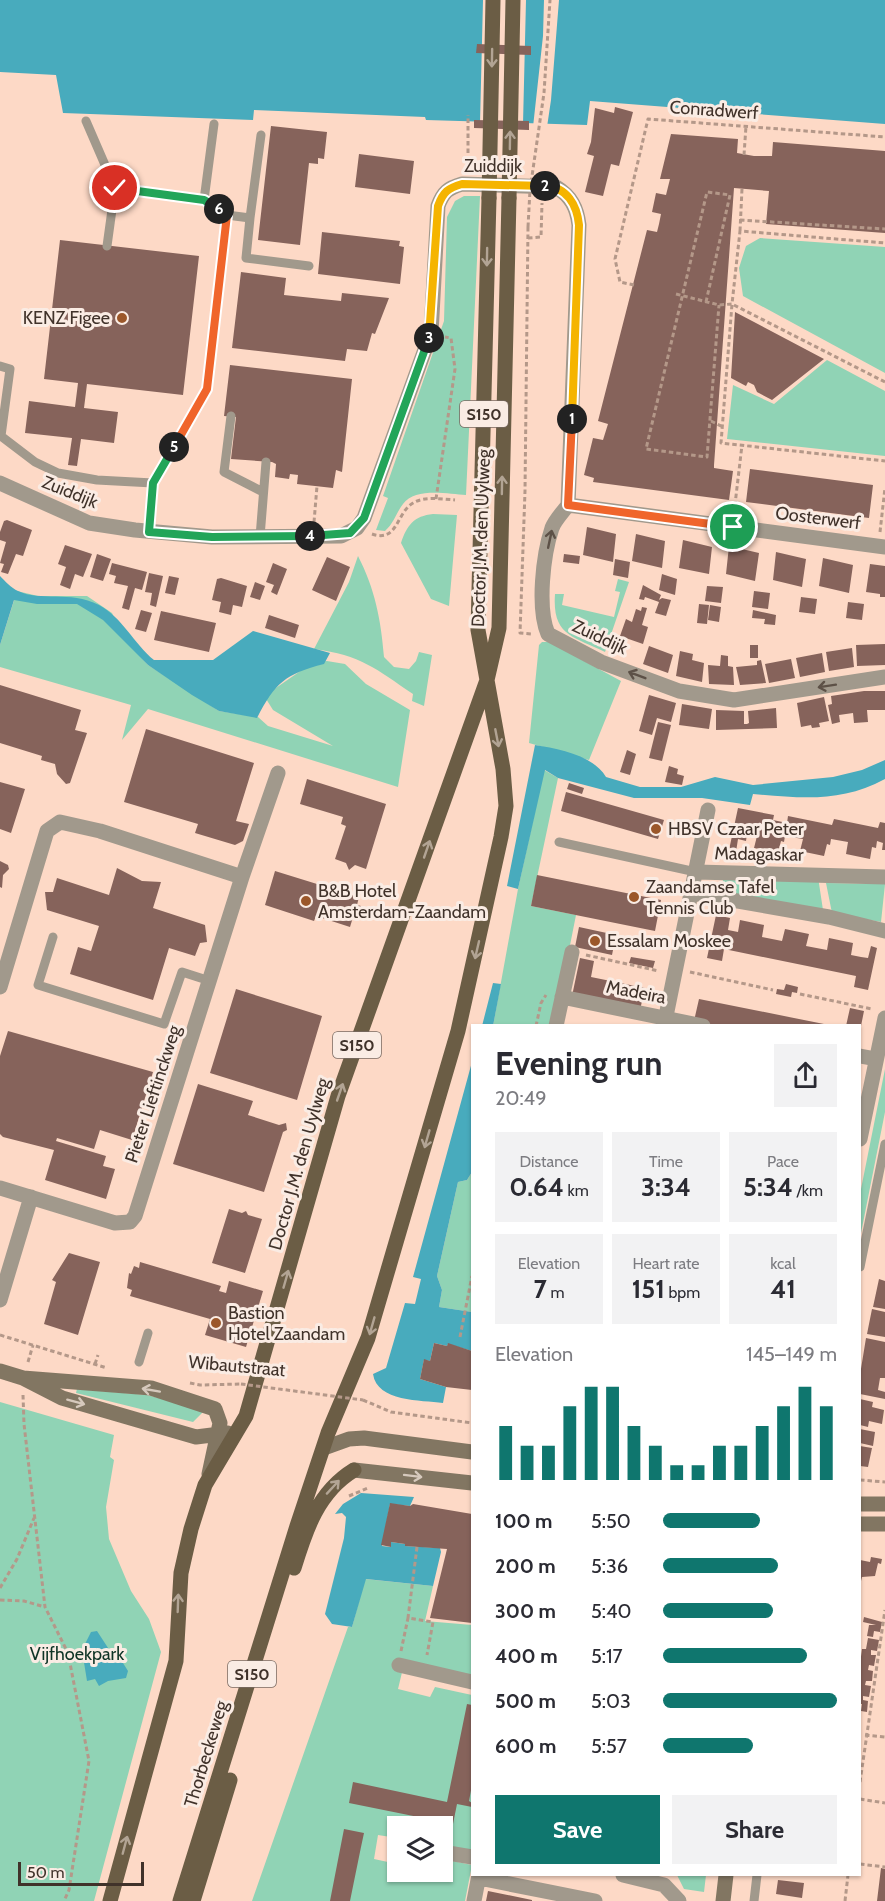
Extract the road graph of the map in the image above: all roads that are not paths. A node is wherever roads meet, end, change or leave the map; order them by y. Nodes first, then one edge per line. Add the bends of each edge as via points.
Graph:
1 (493, 0) edge
2 (513, 0) edge
3 (86, 121) dead end
4 (214, 124) dead end
5 (261, 135) dead end
6 (115, 188) junction
7 (204, 200) junction
8 (227, 215) junction
9 (250, 218) junction
10 (107, 246) dead end
11 (309, 266) dead end
12 (0, 366) edge
13 (231, 416) dead end
14 (266, 462) dead end
15 (0, 483) edge
16 (153, 483) junction
17 (263, 492) junction
18 (568, 505) junction
19 (149, 532) junction
20 (260, 537) junction
21 (881, 546) edge
22 (885, 677) edge
23 (487, 680) junction
24 (278, 773) dead end
25 (708, 810) dead end
26 (559, 842) dead end
27 (696, 872) junction
28 (242, 877) junction
29 (885, 877) edge
30 (692, 893) junction
31 (885, 931) edge
32 (53, 937) dead end
33 (572, 952) road end
34 (210, 981) junction
35 (0, 987) edge
36 (562, 997) junction
37 (880, 1014) edge
38 (665, 1022) edge
39 (556, 1024) edge
40 (684, 1024) edge
41 (861, 1056) edge
42 (876, 1059) junction
43 (865, 1089) edge
44 (861, 1129) edge
45 (885, 1144) edge
46 (0, 1188) edge
47 (31, 1197) junction
48 (861, 1262) edge
49 (0, 1300) edge
50 (148, 1333) dead end
51 (139, 1362) dead end
52 (0, 1371) edge
53 (23, 1378) junction
54 (246, 1416) junction
55 (219, 1436) junction
56 (324, 1448) junction
57 (471, 1452) edge
58 (354, 1470) joint
59 (471, 1483) edge
60 (205, 1485) junction
61 (861, 1503) edge
62 (885, 1504) edge
63 (861, 1524) edge
64 (885, 1524) edge
65 (399, 1665) road end
66 (471, 1682) edge
67 (453, 1854) edge
68 (471, 1857) edge
69 (626, 1876) edge
70 (726, 1876) edge
71 (757, 1876) edge
72 (479, 1877) edge
73 (110, 1901) edge
74 (180, 1901) edge
75 (193, 1901) edge
76 (474, 1901) edge
77 (595, 1901) edge
78 (679, 1901) edge
79 (723, 1901) edge
80 (754, 1901) edge

1 -> 23 main road, Doctor J.M. den Uylweg / S150, bridge via 478,630
23 -> 2 main road, Doctor J.M. den Uylweg / S150, bridge via 499,628
3 - 6 lane
4 - 7 lane
5 - 9 lane
6 - 7 lane
6 - 10 lane
7 - 8 lane
8 - 9 lane
8 - 16 lane via 207,389
9 - 11 lane via 246,258
12 - 16 lane via 10,369 2,436 35,462 72,476
13 - 17 lane via 224,472
14 - 17 lane
15 - 19 street, Zuiddijk via 89,523
16 - 19 lane
17 - 20 lane
18 - 20 street, Zuiddijk via 578,213 566,193 551,186 462,184 449,187 438,206 431,333 364,518 357,528 341,536
18 - 21 street, Oosterwerf
22 -> 18 street, Zuiddijk via 734,700 679,691 601,662 548,634 543,621 546,556 552,525
19 - 20 street, Zuiddijk
54 -> 23 main road, Doctor J.M. den Uylweg / S150 via 338,1096
23 -> 56 main road, Doctor J.M. den Uylweg / S150 via 506,806 485,917 458,1031 368,1338
24 - 28 street, Pieter Lieftinckweg
25 - 27 street, Madagaskar
26 - 27 lane
27 - 29 street, Madagaskar
27 - 30 street, Madagaskar
28 - 34 street, Pieter Lieftinckweg
28 - 35 street via 60,822 47,831
30 - 31 street
30 - 38 street, Madagaskar
32 - 34 lane via 38,985 164,1024 182,972
33 - 36 street
34 - 47 street, Pieter Lieftinckweg via 135,1216 130,1222 115,1223
36 - 38 street, Madeira
36 - 39 street
37 - 42 street
38 - 40 street, Madeira
41 - 42 street
42 - 43 street
43 - 44 street
45 - 48 lane
46 - 47 street, Pieter Lieftinckweg
47 - 49 street
50 - 51 lane
52 - 53 street, Wibautstraat
53 -> 55 street, Wibautstraat via 62,1398 196,1437
55 -> 53 street, Wibautstraat via 220,1417 215,1408 151,1388
54 - 55 street via 227,1434
54 - 60 main road, Doctor J.M. den Uylweg / S150
55 - 60 street, Wibautstraat
56 - 57 street via 364,1438
56 - 74 main road, Thorbeckeweg / S150
58 -> 59 street
75 -> 58 main road, S150 via 316,1509 335,1484
73 -> 60 main road, S150 via 176,1662 181,1573
61 - 62 street
63 - 64 street
65 - 66 street
67 - 68 street
69 - 78 street via 664,1885
70 - 79 street
71 - 80 lane
72 - 76 street
72 - 77 street

